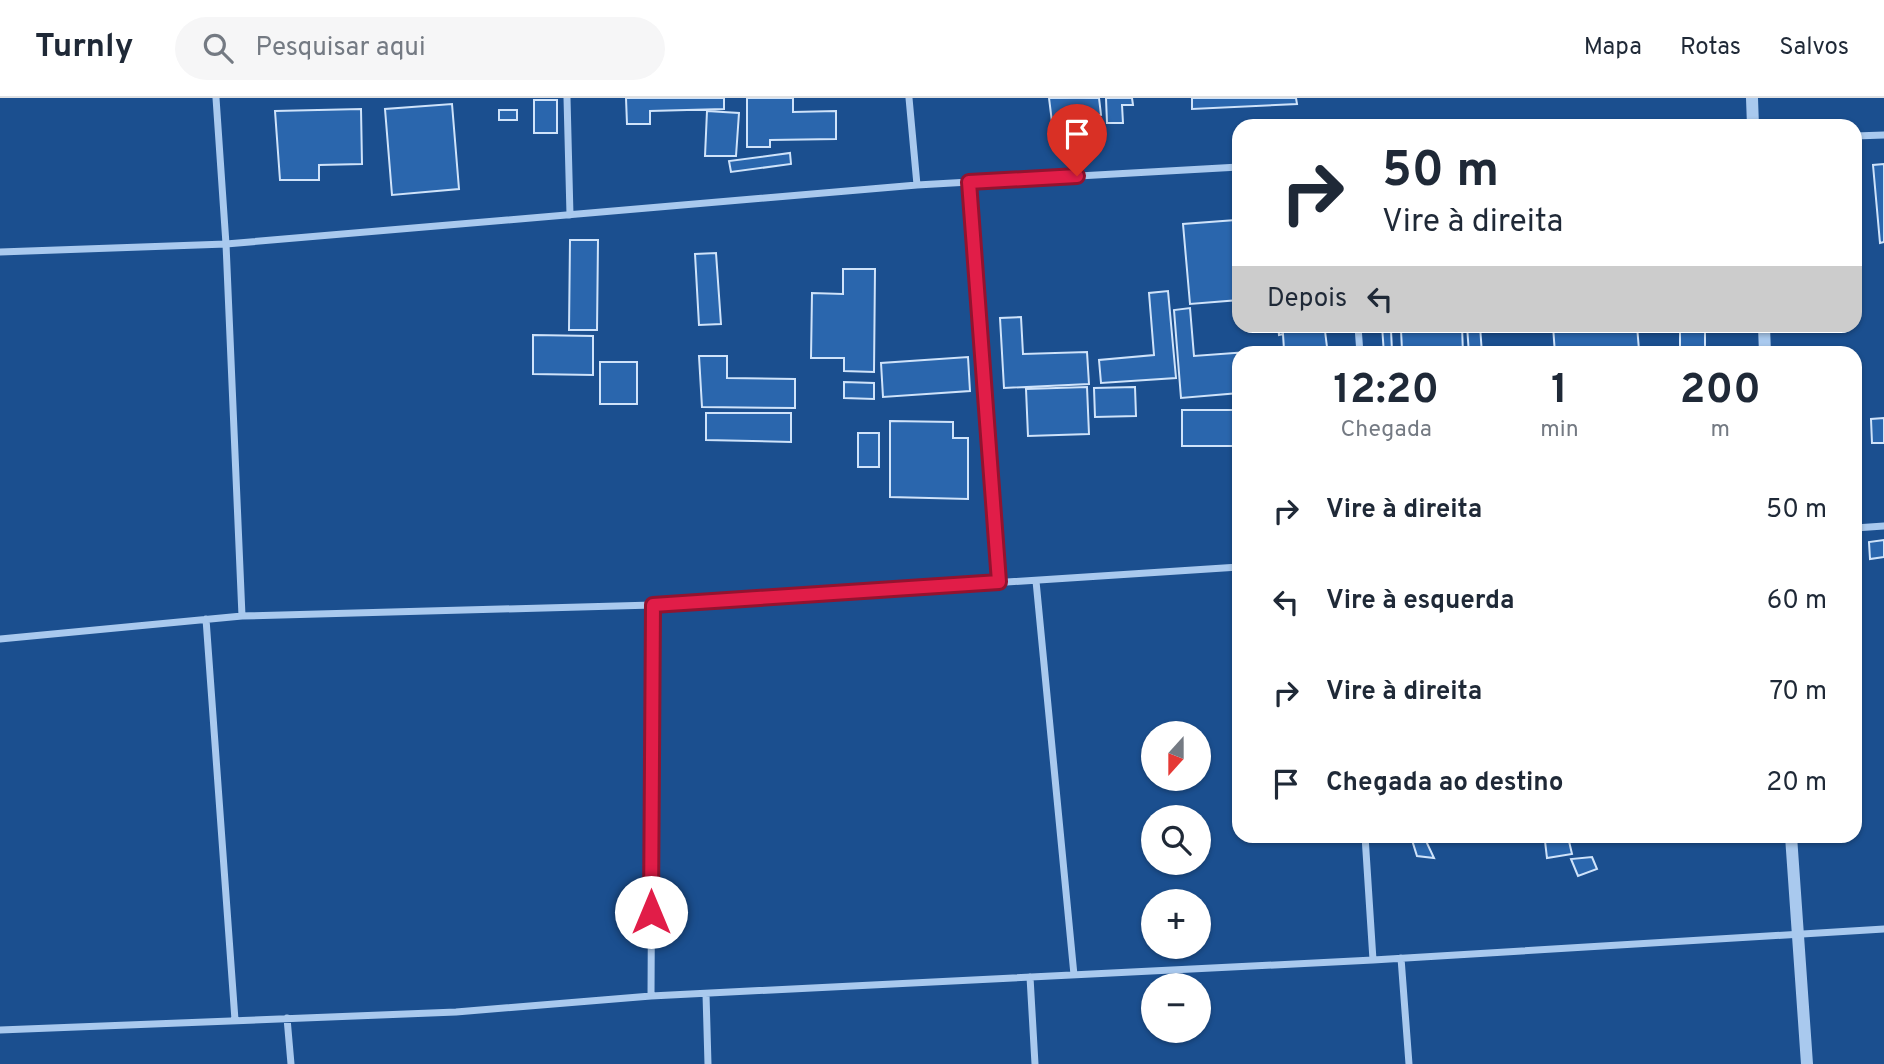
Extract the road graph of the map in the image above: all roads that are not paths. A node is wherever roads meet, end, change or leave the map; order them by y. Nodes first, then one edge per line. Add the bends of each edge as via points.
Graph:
1 (216, 98) edge
2 (567, 98) edge
3 (909, 98) edge
4 (1752, 98) edge
5 (1753, 119) edge
6 (1884, 135) edge
7 (1862, 136) edge
8 (1232, 167) edge
9 (969, 182) junction
10 (917, 185) junction
11 (570, 215) junction
12 (226, 244) junction
13 (0, 252) edge
14 (1884, 526) edge
15 (1862, 528) edge
16 (1232, 567) edge
17 (1037, 581) junction
18 (999, 582) junction
19 (653, 605) junction
20 (242, 616) junction
21 (206, 619) junction
22 (0, 639) edge
23 (1365, 843) edge
24 (1791, 843) edge
25 (1884, 929) edge
26 (1796, 935) junction
27 (1401, 958) junction
28 (1373, 960) junction
29 (1074, 975) junction
30 (1030, 977) junction
31 (706, 994) junction
32 (651, 996) junction
33 (288, 1018) junction
34 (235, 1020) junction
35 (0, 1030) edge
36 (291, 1064) edge
37 (708, 1064) edge
38 (1035, 1064) edge
39 (1409, 1064) edge
40 (1807, 1064) edge

1 - 12 street
2 - 11 street
3 - 10 street
4 - 5 street
6 - 7 street
8 - 9 street
9 - 10 street
9 - 18 street
10 - 11 street
11 - 12 street
12 - 13 street
12 - 20 street
14 - 15 street
16 - 17 street
17 - 18 street
17 - 29 street
18 - 19 street
19 - 20 street
19 - 32 street
20 - 21 street
21 - 22 street
21 - 34 street
23 - 28 street
24 - 26 street
25 - 26 street
26 - 27 street
26 - 40 street
27 - 28 street
27 - 39 street
28 - 29 street
29 - 30 street
30 - 31 street
30 - 38 street
31 - 32 street
31 - 37 street
32 - 33 street via 456,1012
33 - 34 street
33 - 36 street
34 - 35 street

